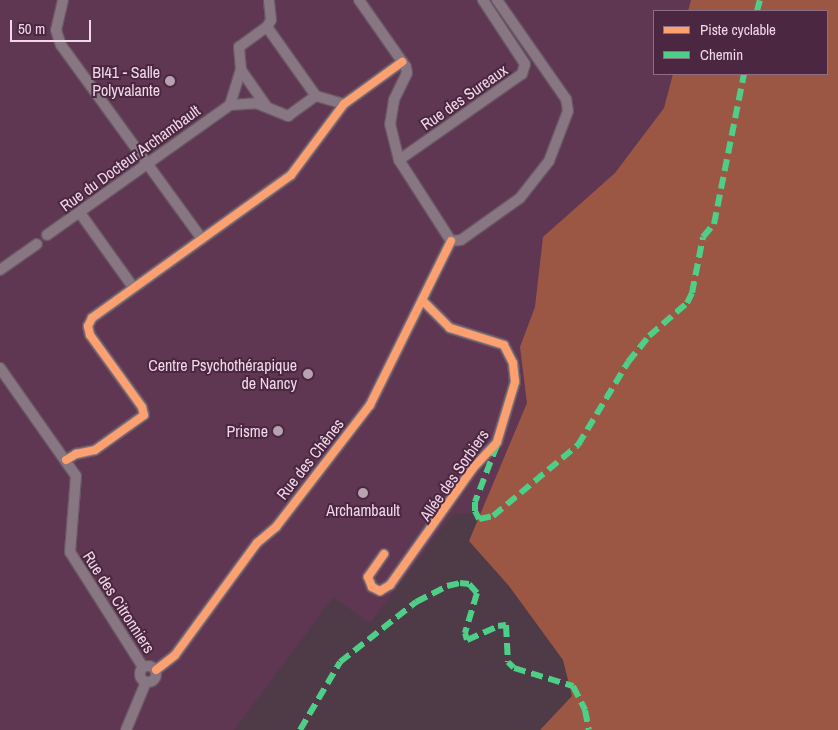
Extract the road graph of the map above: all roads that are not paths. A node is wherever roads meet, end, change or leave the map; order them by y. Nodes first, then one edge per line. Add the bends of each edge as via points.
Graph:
1 (63, 0) edge
2 (269, 0) edge
3 (359, 0) edge
4 (482, 0) edge
5 (497, 0) edge
6 (267, 27) junction
7 (402, 62) junction
8 (241, 70) junction
9 (316, 96) junction
10 (344, 104) junction
11 (230, 105) junction
12 (267, 107) junction
13 (399, 160) junction
14 (147, 165) junction
15 (80, 213) junction
16 (47, 236) dead end
17 (202, 238) junction
18 (451, 241) junction
19 (37, 244) dead end
20 (0, 270) edge
21 (133, 287) junction
22 (423, 301) junction
23 (0, 368) edge
24 (66, 460) junction
25 (384, 554) dead end
26 (144, 667) junction
27 (156, 670) junction
28 (146, 682) junction
29 (126, 730) edge

1 - 14 street via 56,30 61,45
2 - 6 street via 271,20
3 - 7 street
4 - 13 street, Rue des Sureaux via 525,64 522,74
5 - 18 street via 566,99 568,111 549,162 520,198 461,240
6 - 8 street via 239,47
6 - 9 street
7 - 10 street
7 - 13 street via 407,73 394,100 390,124
8 - 11 street
8 - 12 street
9 - 10 street
9 - 12 street via 288,116
10 - 17 street via 291,175
11 - 12 street via 256,103
11 - 14 street, Rue du Docteur Archambault
13 - 18 street
14 - 15 street, Rue du Docteur Archambault
14 - 17 street
15 - 16 street, Rue du Docteur Archambault
15 - 21 street
17 - 21 street
18 - 22 street, Rue des Chênes
19 - 20 street
21 - 24 street via 92,318 88,331 142,407 144,415 95,450
22 - 25 street, Allée des Sorbiers via 450,328 504,345 513,362 515,382 498,442 473,468 390,585 380,591 372,587 368,577
22 - 27 street, Rue des Chênes via 370,405 276,527 257,543 175,655
23 - 24 street, Rue des Citronniers
24 - 26 street, Rue des Citronniers via 78,484 69,536 70,552
26 - 27 street
26 - 28 street via 140,676
27 - 28 street, Rue des Chênes via 155,679
28 - 29 street

